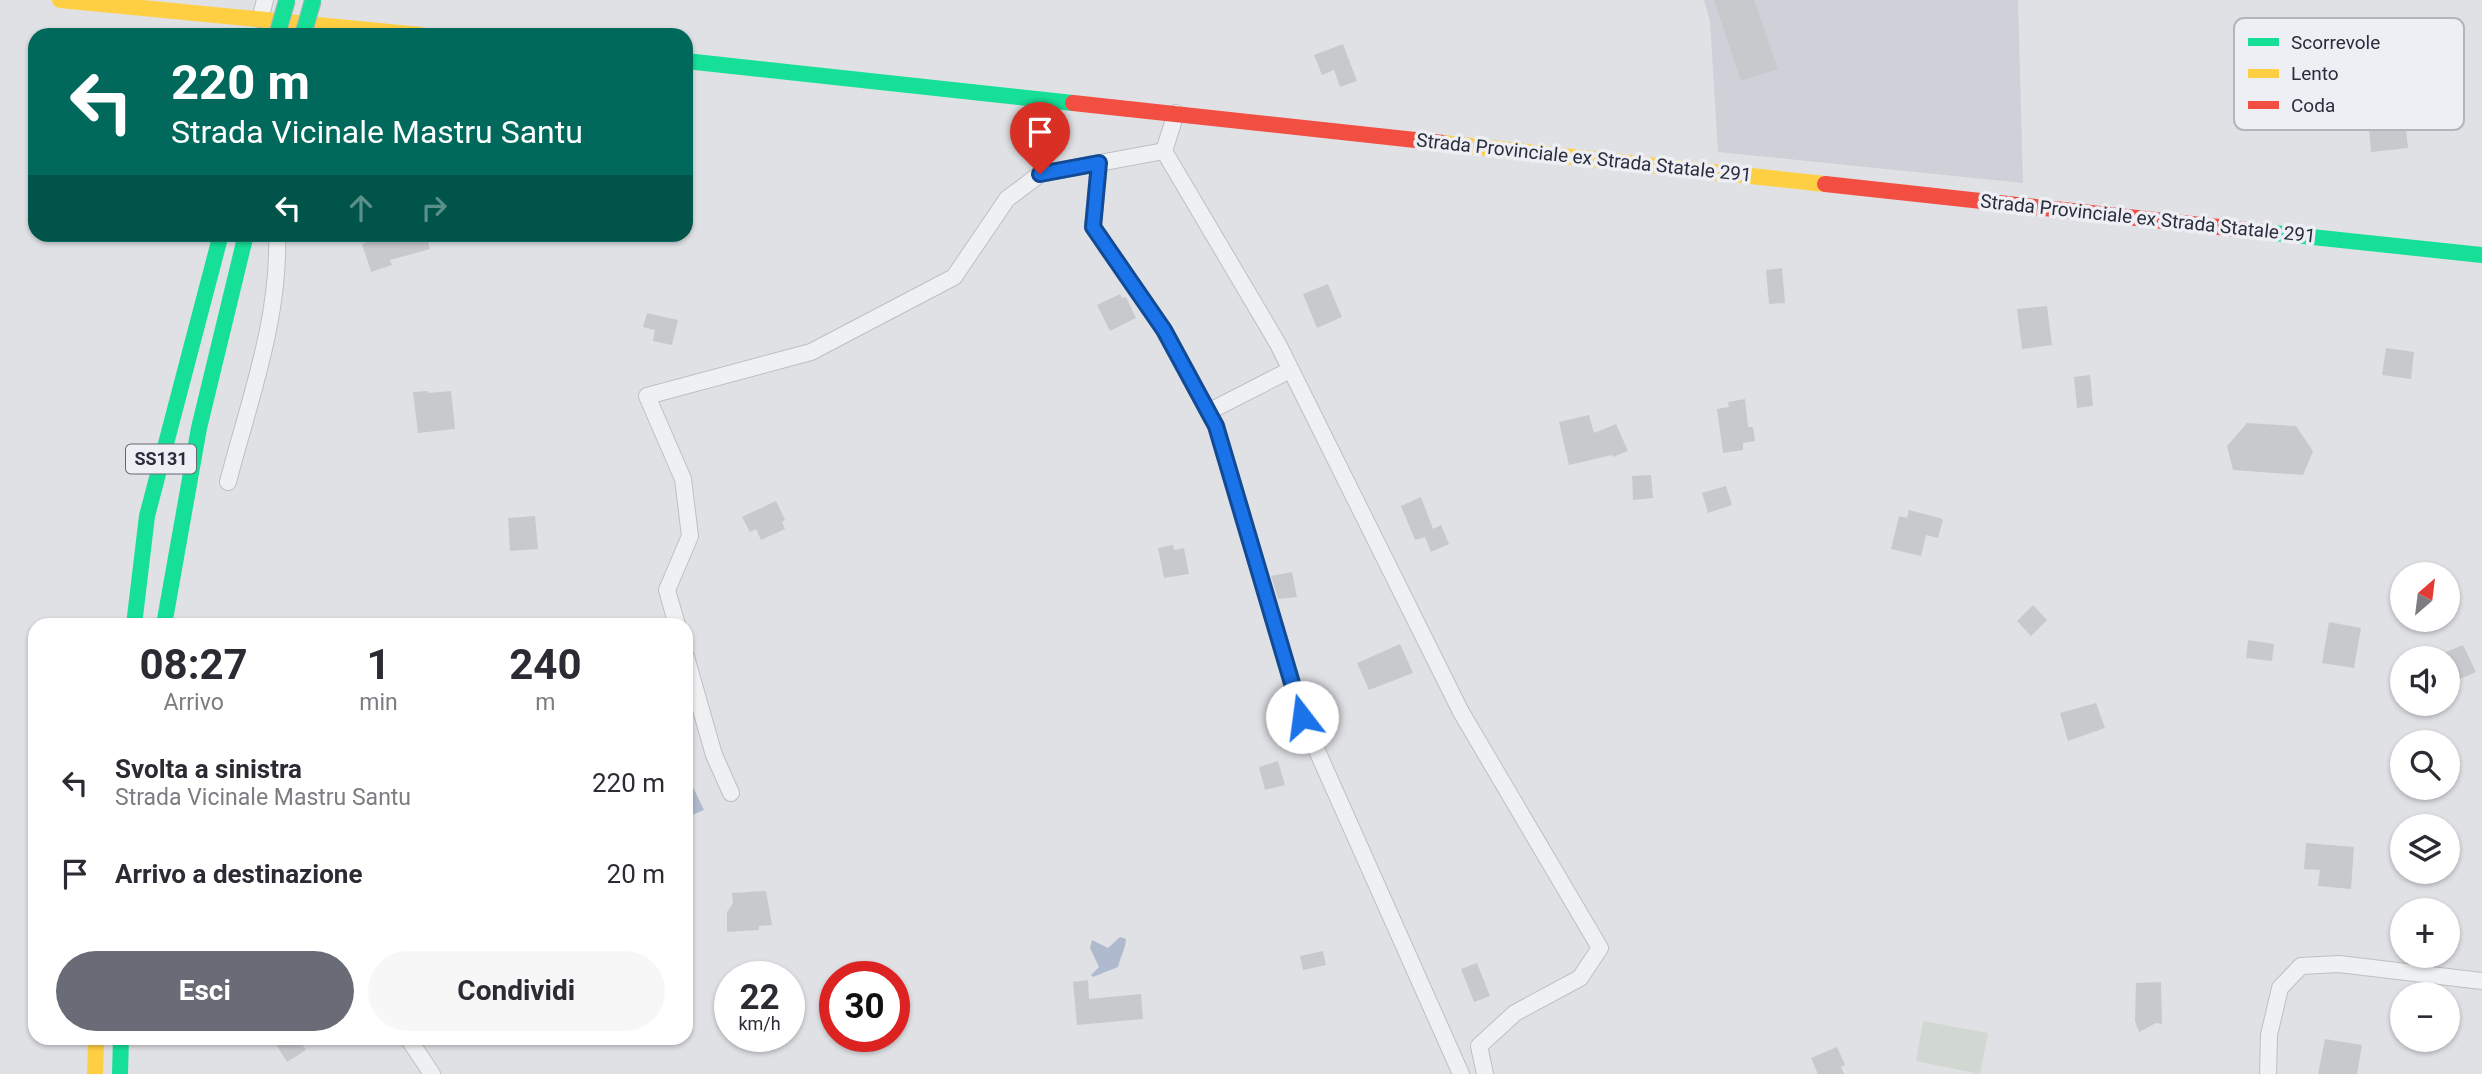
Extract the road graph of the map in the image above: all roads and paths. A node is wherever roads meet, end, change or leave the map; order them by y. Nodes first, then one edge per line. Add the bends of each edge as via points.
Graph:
1 (60, 0) edge
2 (265, 0) edge
3 (287, 0) edge
4 (313, 0) edge
5 (260, 19) junction
6 (279, 28) edge
7 (305, 28) edge
8 (351, 28) edge
9 (693, 62) edge
10 (1176, 113) junction
11 (1164, 151) junction
12 (1099, 163) junction
13 (218, 242) edge
14 (244, 242) edge
15 (277, 242) edge
16 (2482, 255) edge
17 (1290, 370) junction
18 (1208, 412) junction
19 (228, 482) dead end
20 (135, 618) edge
21 (165, 618) edge
22 (675, 618) edge
23 (693, 682) edge
24 (731, 793) dead end
25 (2482, 981) edge
26 (96, 1045) edge
27 (121, 1045) edge
28 (413, 1045) edge
29 (95, 1074) edge
30 (120, 1074) edge
31 (432, 1074) edge
32 (1461, 1074) edge
33 (1485, 1074) edge
34 (2268, 1074) edge

1 - 5 main road
2 - 5 street
3 - 6 main road, bridge
4 - 7 main road, bridge
5 - 8 main road
9 - 10 main road, Strada Provinciale ex Strada Statale 291
10 - 11 street
10 - 16 main road, Strada Provinciale ex Strada Statale 291
11 - 12 street
11 - 17 street
12 - 18 street via 1093,227 1164,330
12 - 22 street via 1040,174 1007,199 954,276 811,352 646,396 683,479 690,537 667,590
13 - 20 main road, SS131 via 147,516
14 - 21 main road, SS131 via 226,303 179,525
15 - 19 street via 268,335
17 - 18 street
17 - 33 street via 1461,712 1600,947 1580,978 1515,1013 1479,1046
18 - 32 street via 1257,557 1302,717
23 - 24 street via 714,755
25 - 34 street via 2339,964 2301,966 2280,988 2269,1035
26 - 29 main road
27 - 30 main road
28 - 31 street

